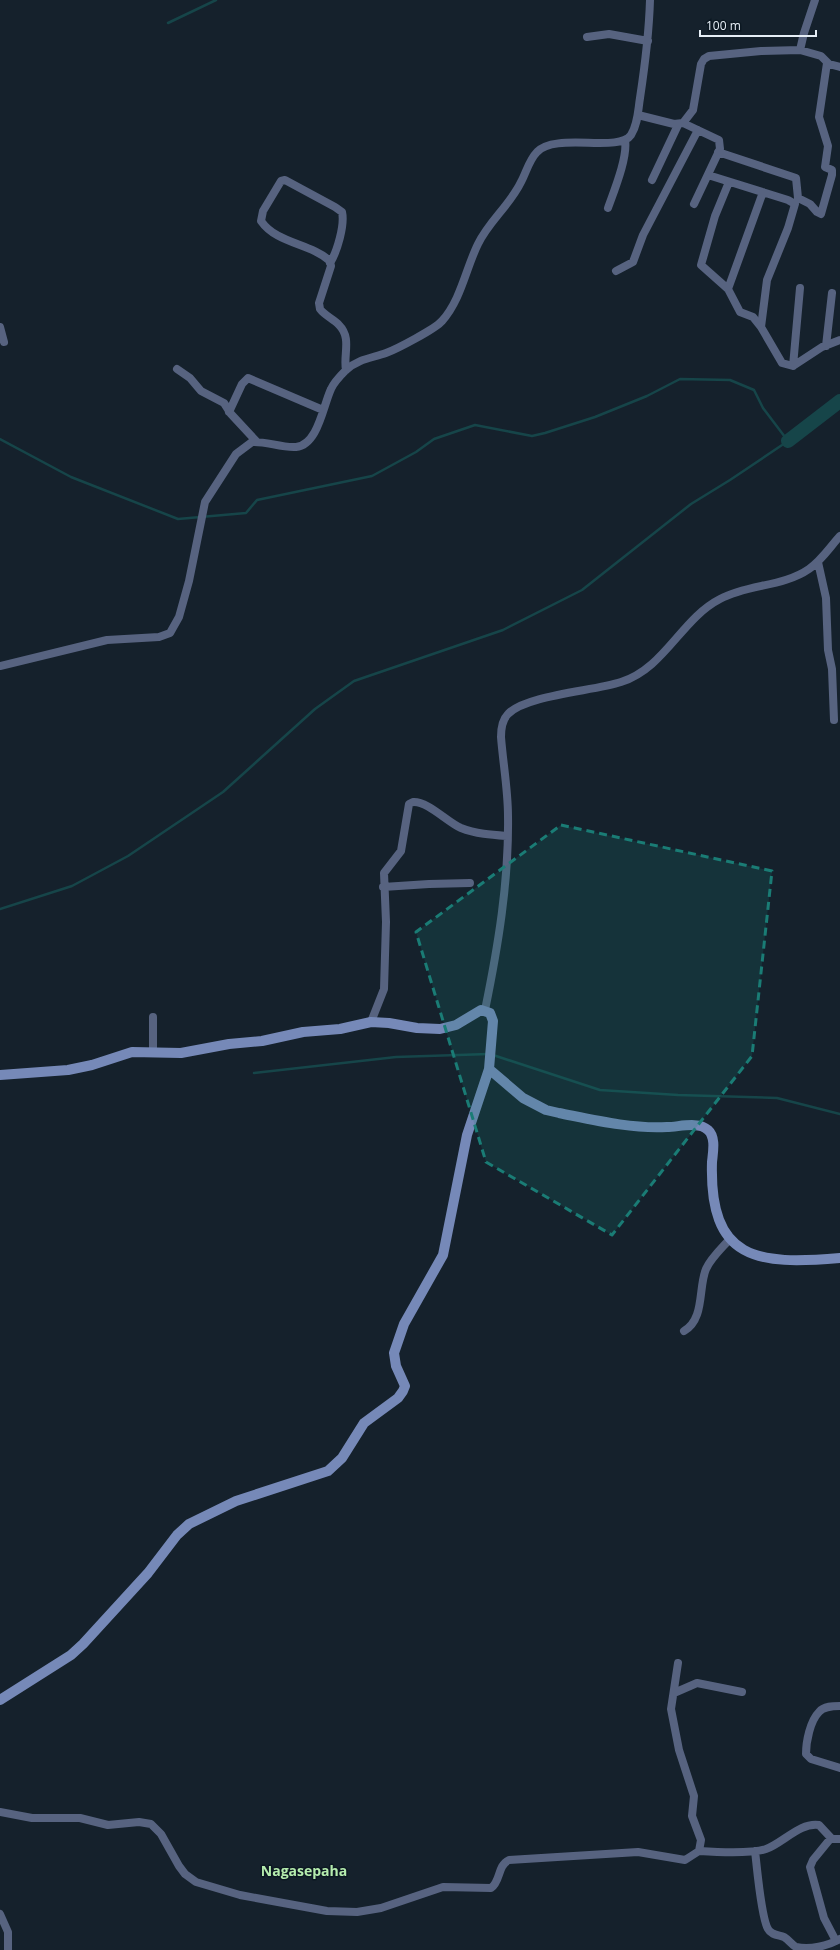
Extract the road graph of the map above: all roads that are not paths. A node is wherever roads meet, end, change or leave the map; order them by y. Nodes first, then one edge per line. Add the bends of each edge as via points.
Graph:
1 (650, 0) edge
2 (815, 0) edge
3 (586, 37) dead end
4 (648, 41) junction
5 (800, 50) junction
6 (827, 63) junction
7 (840, 67) edge
8 (638, 115) junction
9 (681, 124) junction
10 (698, 130) junction
11 (625, 140) junction
12 (718, 152) junction
13 (708, 175) junction
14 (652, 180) dead end
15 (730, 182) junction
16 (763, 192) junction
17 (694, 204) dead end
18 (608, 208) dead end
19 (330, 263) junction
20 (616, 271) dead end
21 (800, 288) dead end
22 (728, 289) junction
23 (832, 293) dead end
24 (0, 327) edge
25 (761, 327) junction
26 (840, 340) edge
27 (4, 342) dead end
28 (826, 346) junction
29 (793, 366) junction
30 (177, 369) dead end
31 (346, 370) junction
32 (323, 410) junction
33 (229, 412) junction
34 (258, 442) junction
35 (840, 536) edge
36 (818, 562) junction
37 (0, 666) edge
38 (834, 720) dead end
39 (507, 836) junction
40 (470, 883) dead end
41 (383, 887) junction
42 (485, 1010) junction
43 (153, 1018) dead end
44 (371, 1022) junction
45 (153, 1052) junction
46 (490, 1065) junction
47 (0, 1074) edge
48 (729, 1240) junction
49 (840, 1258) edge
50 (684, 1331) dead end
51 (678, 1663) dead end
52 (742, 1692) dead end
53 (674, 1693) junction
54 (0, 1700) edge
55 (840, 1706) edge
56 (840, 1768) edge
57 (0, 1812) edge
58 (831, 1838) junction
59 (840, 1839) edge
60 (699, 1851) junction
61 (755, 1851) junction
62 (0, 1914) edge
63 (838, 1940) edge
64 (8, 1950) edge

1 - 4 street
2 - 5 street
3 - 4 street via 610,34
4 - 8 street
5 - 6 street via 824,57
5 - 9 street via 717,54 704,59 693,110
6 - 7 street
6 - 12 street via 819,117 828,146 825,167 832,170 832,174 821,214 798,198 796,178
8 - 9 street
8 - 11 street via 634,129
9 - 10 street
9 - 14 street
10 - 12 street via 719,140
10 - 20 street via 643,235 633,262
11 - 18 street via 626,148
11 - 31 street via 552,145 536,153 510,202 478,243 455,300 443,321 394,350 364,359
12 - 13 street
13 - 15 street
13 - 17 street
15 - 16 street
15 - 22 street via 714,216 701,265
16 - 22 street
16 - 25 street via 795,204 767,280
19 - 19 street via 327,258 278,236 261,221 263,211 281,181 285,180 303,189 342,212 343,222 339,241
19 - 31 street via 319,303 320,309 343,330 346,339
21 - 29 street
22 - 25 street via 740,312 753,317
23 - 28 street
24 - 27 street
25 - 29 street via 782,363
26 - 28 street
28 - 29 street
30 - 33 street via 190,378 200,390 224,403
31 - 32 street via 332,387
32 - 33 street via 248,378 242,384
32 - 34 street via 316,430 304,445 287,447
33 - 34 street
34 - 37 street via 247,444 236,454 208,496 181,611 170,633 159,637 107,640
35 - 36 street
36 - 38 street via 826,598
36 - 39 street via 790,578 731,594 713,602 702,610 654,663 633,678 596,689 546,698 508,713 501,737 508,805
39 - 41 street via 461,828 421,803 410,802 403,845 398,856 384,873
39 - 42 street via 501,910
40 - 41 street
41 - 44 street via 386,922 384,989
42 - 44 street via 476,1012 456,1025 440,1029
42 - 46 street via 493,1017
43 - 45 street
44 - 45 street via 181,1053
45 - 47 street via 128,1053 68,1070
46 - 48 street via 523,1098 546,1110 645,1127 696,1126 709,1130 713,1140 714,1197
46 - 54 street via 467,1135 443,1255 404,1324 396,1344 394,1360 405,1386 398,1398 364,1423 342,1458 328,1471 236,1501 189,1524 177,1535 144,1579 75,1651
48 - 49 street via 748,1252 772,1260
48 - 50 street via 707,1268 696,1319
51 - 53 street
52 - 53 street via 697,1683
53 - 60 street via 670,1705 671,1715 694,1796 692,1816 701,1840
55 - 56 street via 826,1707 819,1711 806,1748 806,1754 811,1759
57 - 60 street via 32,1818 86,1818 113,1825 146,1823 157,1828 179,1866 196,1882 268,1902 340,1913 381,1908 443,1887 491,1888 496,1883 502,1866 509,1860 638,1852 685,1860
58 - 59 street
58 - 61 street via 820,1826 809,1825 771,1847
58 - 63 street via 810,1867 824,1918
60 - 61 street
61 - 63 street via 768,1930 800,1948 820,1948
62 - 64 street via 8,1932

